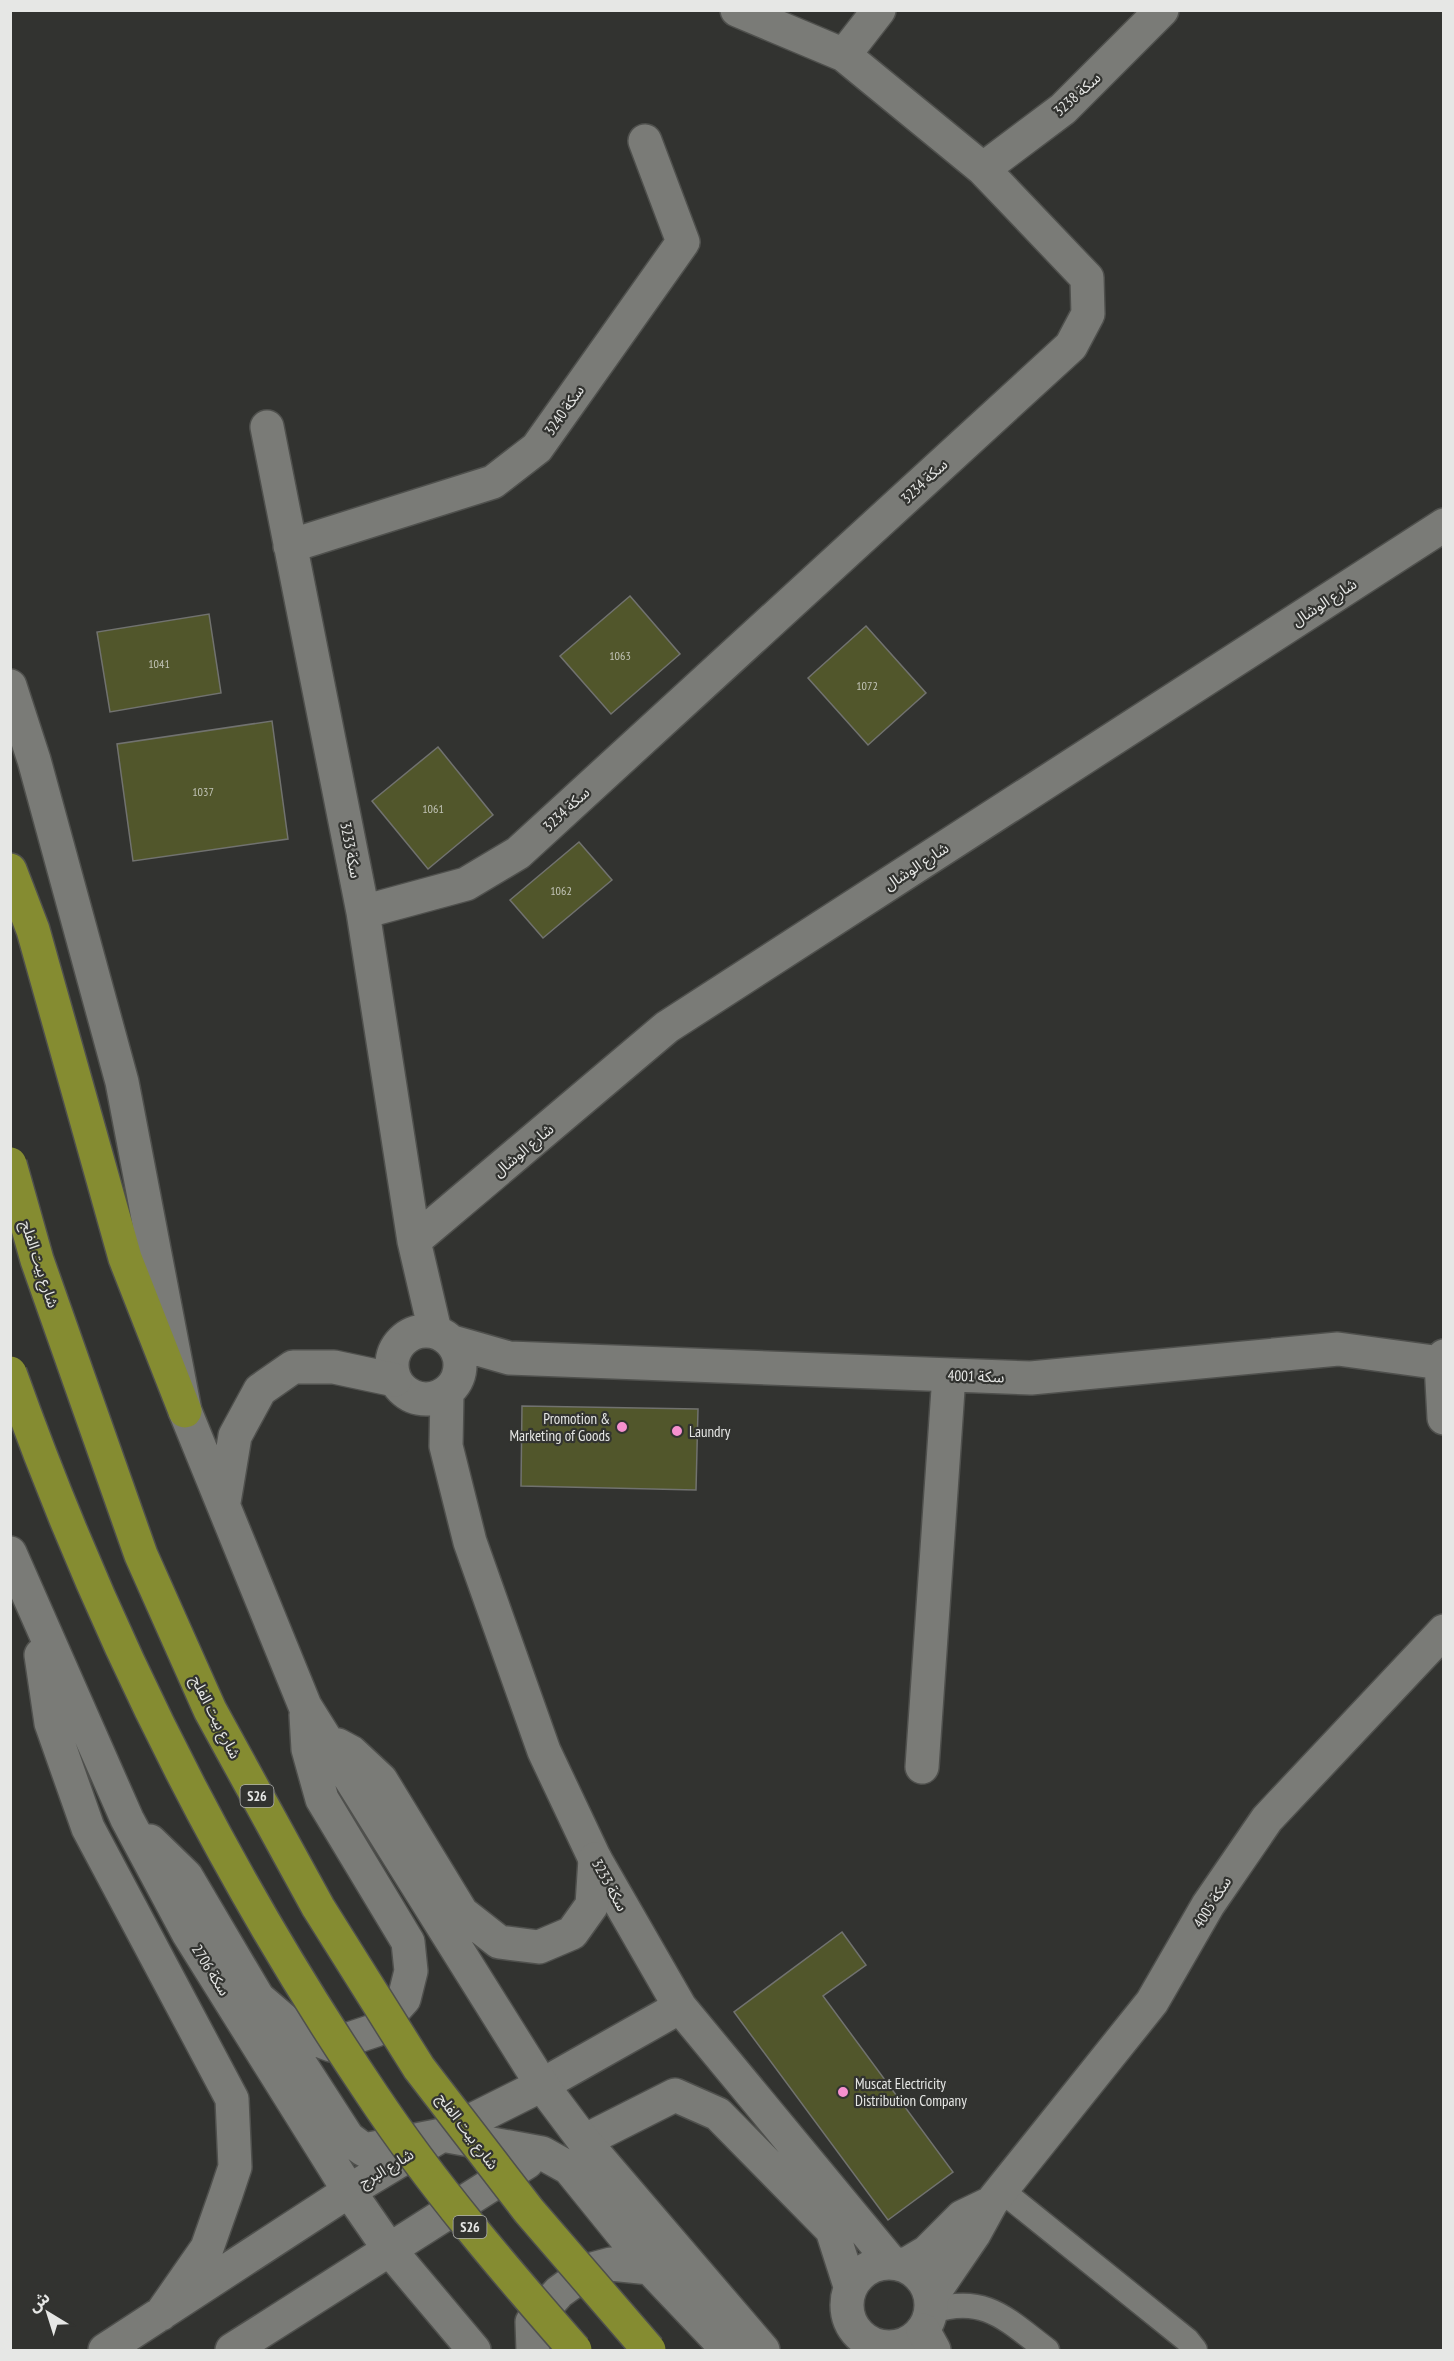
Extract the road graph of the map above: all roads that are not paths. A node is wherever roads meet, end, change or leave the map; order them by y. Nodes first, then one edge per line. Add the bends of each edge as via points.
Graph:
1 (737, 10) edge
2 (879, 10) edge
3 (1162, 10) edge
4 (844, 55) junction
5 (645, 141) dead end
6 (983, 169) junction
7 (267, 427) dead end
8 (1443, 525) edge
9 (290, 546) junction
10 (10, 686) edge
11 (10, 870) edge
12 (363, 912) junction
13 (10, 1164) edge
14 (414, 1241) junction
15 (1442, 1360) edge
16 (430, 1365) junction
17 (10, 1373) edge
18 (949, 1375) junction
19 (185, 1411) junction
20 (1443, 1418) edge
21 (224, 1502) junction
22 (10, 1552) edge
23 (35, 1613) junction
24 (1443, 1631) edge
25 (305, 1706) junction
26 (323, 1737) junction
27 (922, 1767) dead end
28 (127, 1819) junction
29 (595, 1859) junction
30 (258, 1998) junction
31 (680, 2007) junction
32 (542, 2085) junction
33 (442, 2135) junction
34 (584, 2141) junction
35 (542, 2152) junction
36 (349, 2191) junction
37 (996, 2196) junction
38 (389, 2249) junction
39 (898, 2263) junction
40 (650, 2268) junction
41 (850, 2286) junction
42 (161, 2314) junction
43 (930, 2322) edge
44 (105, 2350) edge
45 (232, 2350) edge
46 (474, 2350) edge
47 (532, 2350) edge
48 (575, 2350) edge
49 (649, 2350) edge
50 (728, 2350) edge
51 (763, 2350) edge
52 (1047, 2350) edge
53 (1195, 2350) edge

1 - 4 street, سكة 3234
2 - 4 street
3 - 6 street, سكة 3238 via 1063,109
4 - 6 street, سكة 3234
5 - 9 street, سكة 3240 via 683,242 537,448 493,482
6 - 12 street, سكة 3234 via 1087,278 1088,314 1071,346 518,853 466,884
7 - 9 street, سكة 3233
8 - 14 street, شارع الوشال via 667,1027
9 - 12 street, سكة 3233
10 - 19 street via 122,1082
11 - 19 main road via 33,930 125,1258
12 - 14 street, سكة 3233
13 - 49 main road, شارع بيت الفلج / S26, bridge via 37,1260 141,1556 210,1710 318,1907 419,2068 529,2211
14 - 16 street, سكة 3233
15 - 18 street, سكة 4001 via 1338,1349 1031,1378
15 - 20 street
16 - 18 street, سكة 4001 via 509,1358
16 - 21 street via 293,1367 260,1390 235,1436
16 - 29 street, سكة 3233 via 470,1542 544,1751
17 - 48 main road, S26, bridge via 99,1597 164,1738 273,1943 374,2098 487,2250
18 - 27 street
19 - 21 street
21 - 25 street
22 - 23 street, سكة 2706
23 - 28 street, سكة 2706
23 - 42 street via 51,1723 88,1828 232,2099 235,2167 207,2248
24 - 37 street, سكة 4005 via 1267,1819 1208,1905 1152,2002
25 - 26 street
25 - 30 street via 308,1749 322,1799 408,1942 411,1971 404,1999 376,2030 331,2045 299,2033
26 - 29 street via 351,1752 381,1780 462,1913 499,1942 539,1947 572,1933 592,1905
26 - 32 street
28 - 30 street via 186,1876
28 - 36 street, سكة 2706 via 188,1934
29 - 31 street, سكة 3233
30 - 33 street via 348,2138 364,2150
31 - 32 street, شارع البرج
31 - 39 street, سكة 3233
32 - 33 street, شارع البرج
32 - 34 street
33 - 35 street
33 - 36 street, شارع البرج
34 - 35 street
34 - 41 street via 675,2095 718,2114 832,2230
34 - 51 street
35 - 38 street
35 - 40 street via 569,2168
36 - 38 street, سكة 2706
36 - 42 street, شارع البرج
37 - 39 street, سكة 4005 via 962,2217 927,2252
37 - 43 street, سكة 4005
37 - 53 lane via 1187,2340
38 - 45 street
38 - 46 street, سكة 2706
39 - 41 street via 867,2268
39 - 43 street via 923,2278
40 - 47 street via 611,2264 589,2270 559,2292 532,2322
40 - 50 street
41 - 43 street via 846,2304 849,2321 859,2336 874,2346 892,2347 909,2342
42 - 44 street, شارع البرج
43 - 52 lane via 951,2305 972,2304 992,2310

